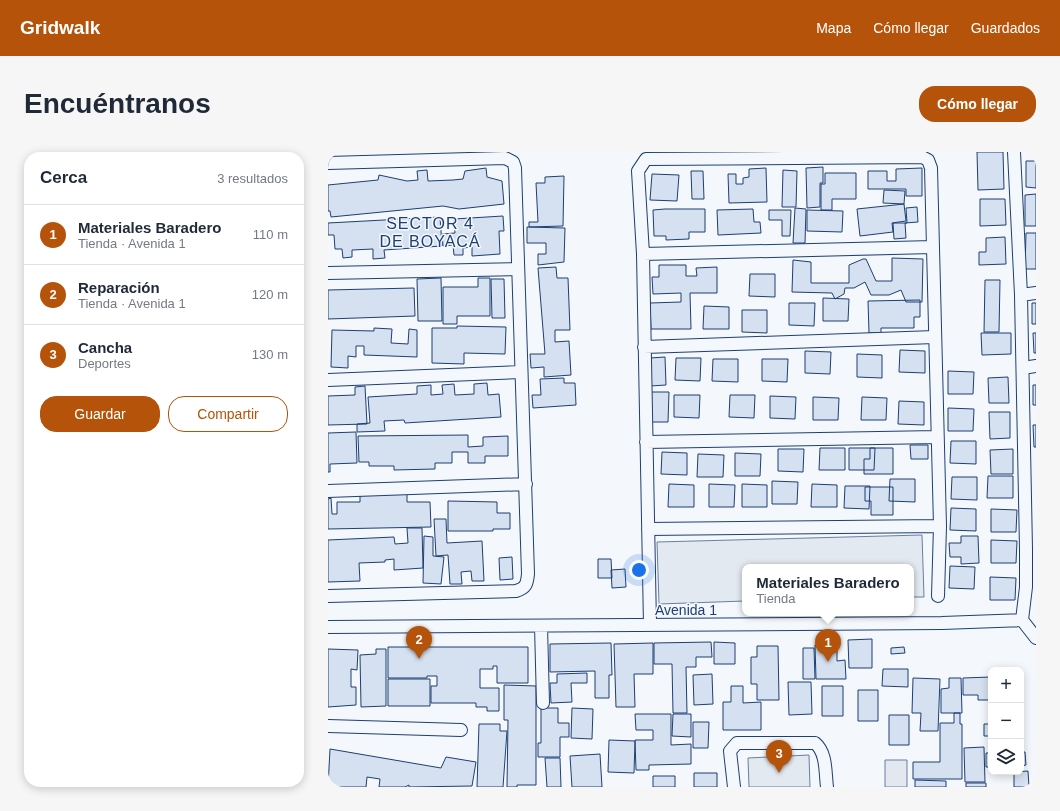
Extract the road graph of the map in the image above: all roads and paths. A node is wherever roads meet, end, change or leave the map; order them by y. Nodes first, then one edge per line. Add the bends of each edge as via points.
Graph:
1 (1014, 152) edge
2 (328, 163) edge
3 (933, 247) junction
4 (643, 254) junction
5 (518, 269) junction
6 (328, 273) edge
7 (1036, 293) edge
8 (1021, 295) junction
9 (935, 337) junction
10 (644, 346) junction
11 (1036, 366) edge
12 (1023, 368) junction
13 (521, 372) junction
14 (328, 380) edge
15 (937, 437) junction
16 (646, 442) junction
17 (1030, 468) edge
18 (526, 484) junction
19 (328, 490) edge
20 (940, 526) junction
21 (648, 529) junction
22 (1031, 548) edge
23 (328, 596) edge
24 (938, 596) dead end
25 (1022, 620) junction
26 (650, 625) junction
27 (541, 626) junction
28 (328, 627) edge
29 (1036, 638) edge
30 (543, 704) dead end
31 (328, 726) edge
32 (461, 730) dead end
33 (734, 787) edge
34 (827, 787) edge

1 - 8 street
2 - 5 street via 505,158 513,162
3 - 4 street
3 - 4 street via 931,168 928,160 922,157 646,158 638,171
3 - 9 street
4 - 10 street
5 - 6 street
5 - 13 street
7 - 8 street
8 - 12 street
9 - 10 street
9 - 15 street
10 - 16 street
11 - 12 street
12 - 17 street
13 - 14 street
13 - 18 street
15 - 16 street
15 - 20 street
16 - 21 street
17 - 22 street
18 - 19 street
18 - 23 street via 528,574 523,589
20 - 21 street
20 - 24 street
21 - 26 street
22 - 25 street
25 - 26 street, Avenida 1
25 - 29 street
26 - 27 street, Avenida 1
27 - 28 street, Avenida 1
27 - 30 street
31 - 32 street
33 - 34 street via 730,751 737,743 814,743 820,748 823,756

